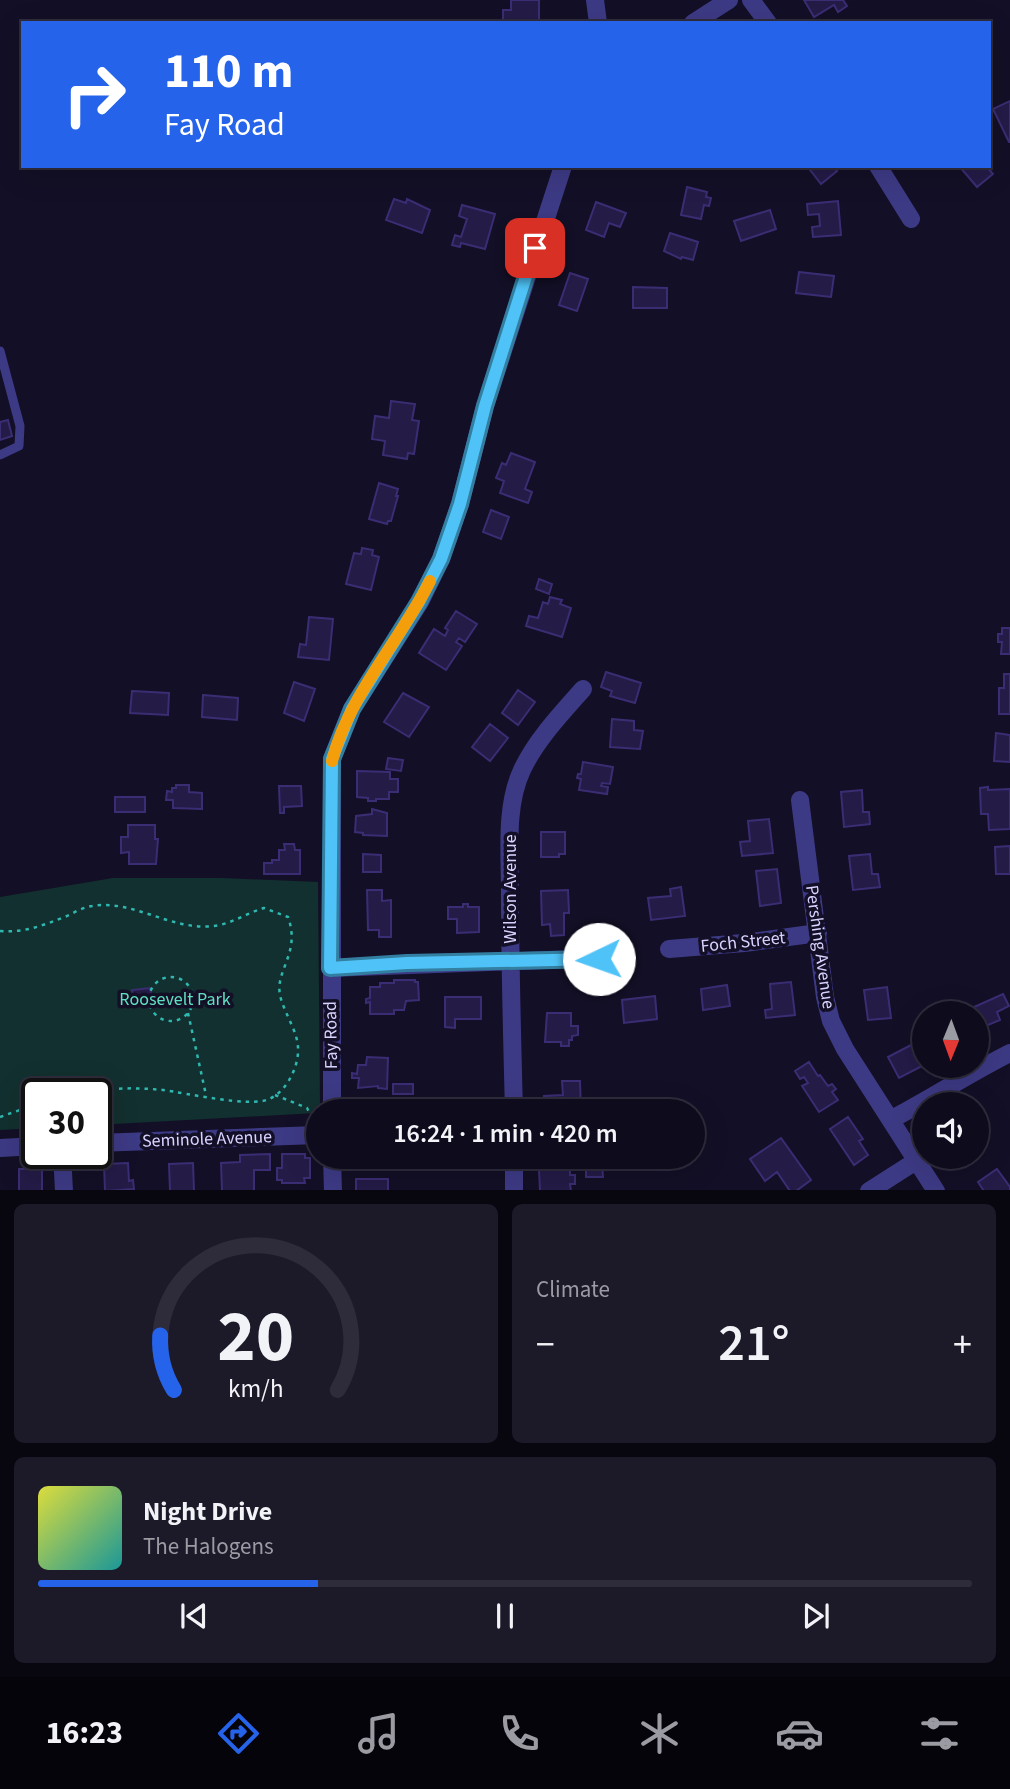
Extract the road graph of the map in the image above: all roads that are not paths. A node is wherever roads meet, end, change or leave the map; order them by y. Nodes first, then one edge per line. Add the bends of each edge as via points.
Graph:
1 (596, 0) edge
2 (729, 0) edge
3 (751, 0) edge
4 (598, 21) edge
5 (695, 21) edge
6 (767, 21) edge
7 (562, 168) edge
8 (879, 168) edge
9 (911, 219) dead end
10 (0, 351) edge
11 (0, 455) edge
12 (583, 689) dead end
13 (800, 800) dead end
14 (818, 933) junction
15 (669, 949) dead end
16 (626, 957) dead end
17 (510, 962) junction
18 (330, 968) junction
19 (1010, 1053) edge
20 (332, 1099) edge
21 (514, 1099) edge
22 (892, 1119) junction
23 (306, 1135) edge
24 (112, 1142) edge
25 (21, 1147) edge
26 (0, 1148) edge
27 (912, 1154) edge
28 (912, 1164) edge
29 (63, 1169) edge
30 (333, 1169) edge
31 (514, 1169) edge
32 (921, 1169) edge
33 (64, 1190) edge
34 (334, 1190) edge
35 (514, 1190) edge
36 (871, 1190) edge
37 (935, 1190) edge

1 - 4 street
2 - 5 street
3 - 6 street
7 - 18 street, Fay Road via 441,559 352,709 332,759
8 - 9 street
10 - 11 lane via 20,426 19,446
12 - 17 street, Wilson Avenue via 536,746 515,790 510,823
13 - 14 street, Pershing Avenue
14 - 15 street, Foch Street
14 - 22 street, Pershing Avenue via 831,1021
16 - 17 street
17 - 18 street
17 - 21 street, Wilson Avenue
18 - 20 street, Fay Road
19 - 22 street
22 - 27 street, Pershing Avenue
23 - 24 street, Seminole Avenue
25 - 26 street
28 - 36 street
29 - 33 street
30 - 34 street
31 - 35 street
32 - 37 street, Pershing Avenue

